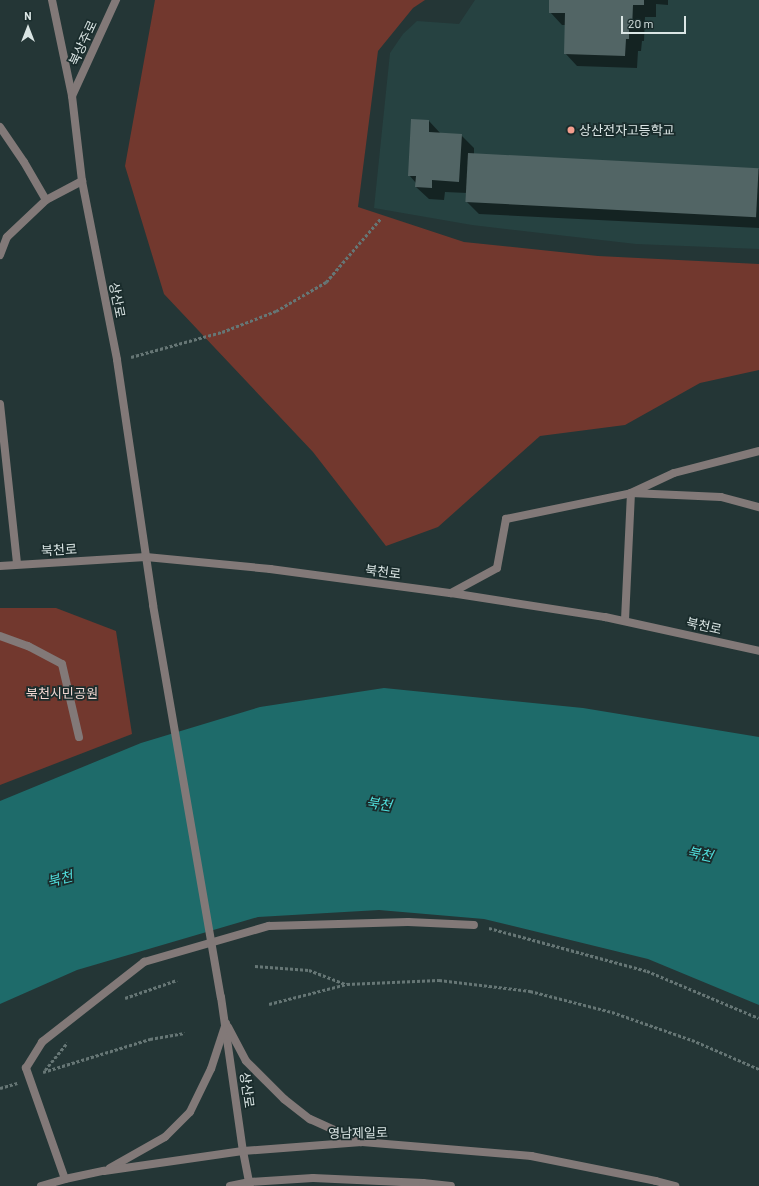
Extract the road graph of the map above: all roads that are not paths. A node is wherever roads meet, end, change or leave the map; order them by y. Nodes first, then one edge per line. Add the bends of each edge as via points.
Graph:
1 (52, 0) edge
2 (116, 0) edge
3 (72, 96) junction
4 (0, 127) edge
5 (82, 180) junction
6 (46, 200) junction
7 (0, 255) edge
8 (0, 404) edge
9 (759, 451) edge
10 (631, 494) junction
11 (759, 507) edge
12 (146, 557) junction
13 (17, 564) junction
14 (0, 566) edge
15 (450, 593) junction
16 (625, 620) junction
17 (0, 636) edge
18 (759, 651) edge
19 (80, 737) dead end
20 (474, 925) road end
21 (226, 1023) junction
22 (362, 1142) junction
23 (243, 1151) junction
24 (104, 1172) junction
25 (65, 1179) junction
26 (423, 1183) junction
27 (250, 1184) edge
28 (41, 1186) edge
29 (230, 1186) edge
30 (410, 1186) edge
31 (451, 1186) edge
32 (675, 1186) edge

1 - 3 street, 상산로
2 - 3 street, 북상주로
3 - 5 street, 상산로
4 - 6 street
5 - 6 street
5 - 12 street, 상산로 via 117,360
6 - 7 street via 7,237
8 - 13 street
9 - 10 street via 674,473
10 - 11 street via 721,497
10 - 15 street via 506,519 497,568
10 - 16 street
12 - 13 street, 북천로
12 - 15 street, 북천로 via 270,569
12 - 21 street, 상산로, bridge
13 - 14 street, 북천로
15 - 16 street, 북천로
16 - 18 street, 북천로
17 - 19 street via 28,646 62,664
20 - 25 street via 408,922 269,926 144,962 42,1042 26,1068
21 - 22 street via 246,1061 284,1099 310,1119
21 - 23 street, 상산로
21 - 24 street via 211,1069 190,1112 165,1137
22 - 23 street, 영남제일로
22 - 32 street, 영남제일로 via 531,1156
23 - 24 street, 영남제일로
23 - 27 street, 상산로
24 - 25 street, 영남제일로
25 - 28 street, 영남제일로
26 - 27 street via 313,1178
26 - 30 street
26 - 31 street
27 - 29 street

